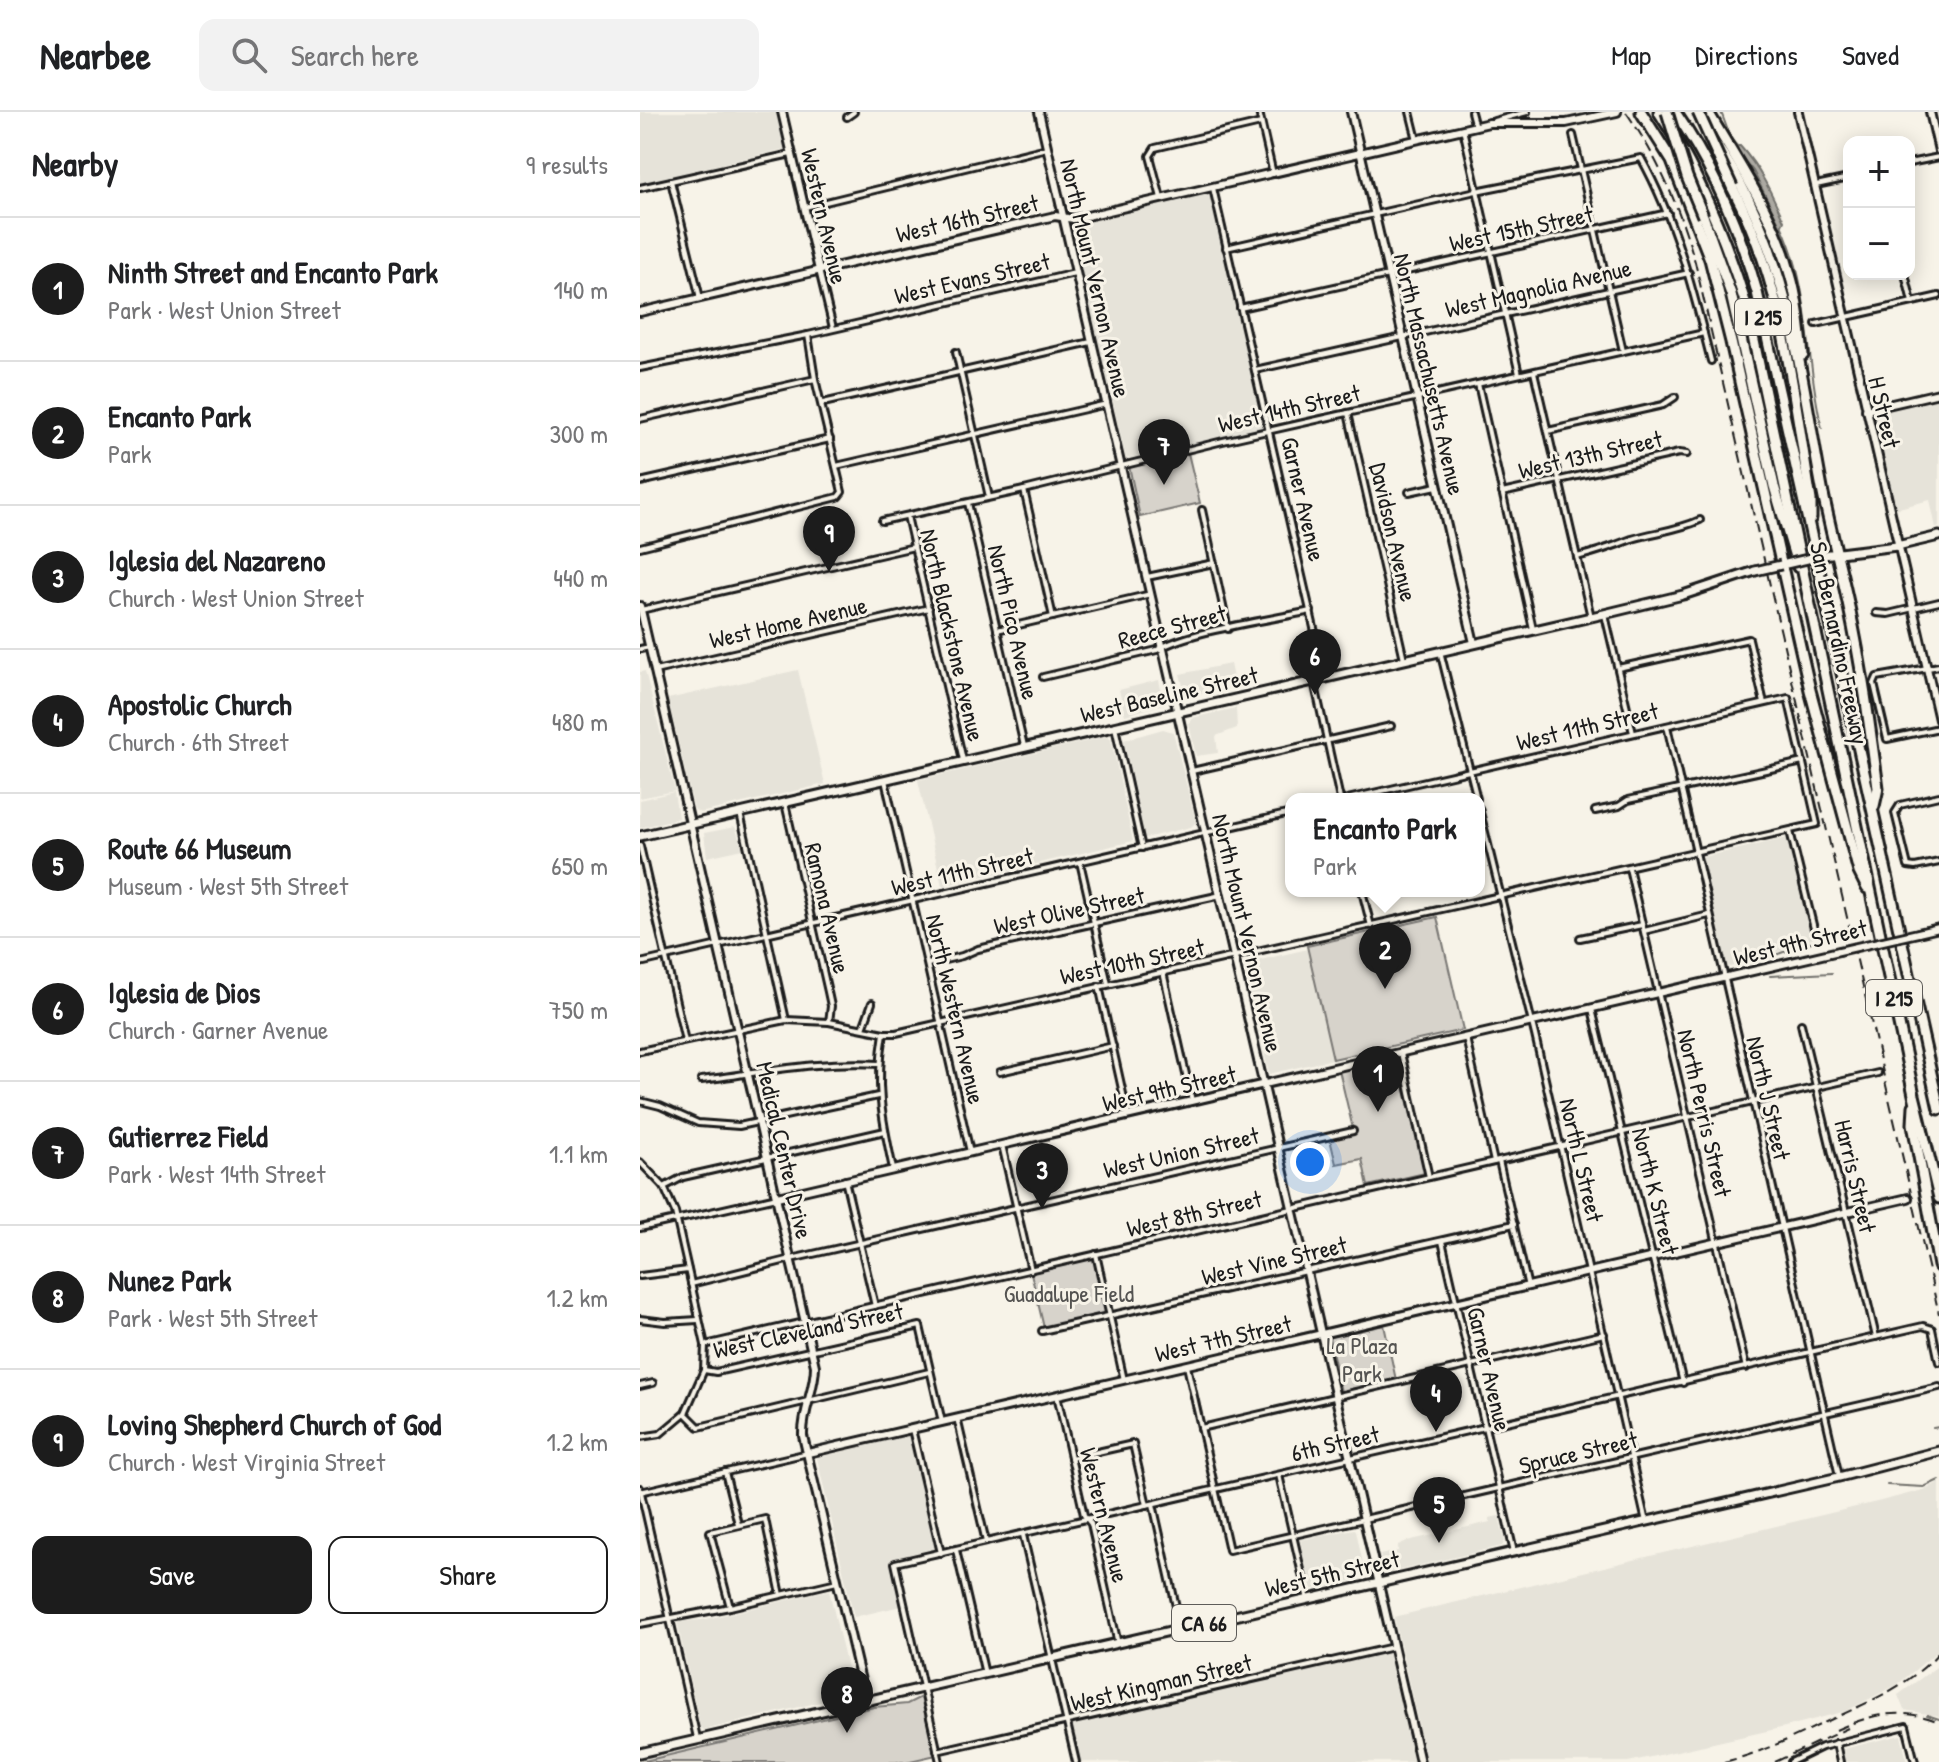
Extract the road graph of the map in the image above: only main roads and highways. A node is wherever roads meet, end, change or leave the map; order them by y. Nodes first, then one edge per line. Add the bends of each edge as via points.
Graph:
1 (1641, 112) edge
2 (1659, 112) edge
3 (1667, 112) edge
4 (1675, 112) edge
5 (1695, 112) edge
6 (1708, 112) edge
7 (1717, 249) junction
8 (1731, 342) junction
9 (1802, 377) junction
10 (1939, 536) edge
11 (1811, 537) junction
12 (1833, 554) junction
13 (1781, 565) junction
14 (1818, 638) junction
15 (1873, 809) junction
16 (640, 836) edge
17 (1874, 902) junction
18 (1914, 1095) junction
19 (1939, 1109) edge
20 (1939, 1198) edge
21 (1939, 1266) edge
22 (1936, 1452) edge
23 (640, 1753) edge

1 - 8 highway via 1690,203
2 - 14 highway, San Bernardino Freeway / I 215 via 1688,156 1738,278
3 - 7 highway, bridge
4 - 11 highway, San Bernardino Freeway / I 215 via 1721,192 1747,257
5 - 9 highway via 1760,224 1784,293
5 - 11 highway, bridge via 1754,232 1778,303 1811,500
6 - 9 highway via 1781,245 1799,316
7 - 8 highway
7 - 14 highway via 1737,314 1774,486
8 - 13 highway
9 - 12 highway
10 - 12 main road, West Baseline Street
11 - 15 highway, San Bernardino Freeway / I 215
12 - 13 main road, West Baseline Street, bridge
12 - 15 highway via 1850,609 1874,757 1878,788
13 - 16 main road, West Baseline Street, bridge via 1604,614
13 - 17 highway via 1859,872
14 - 17 highway, San Bernardino Freeway / I 215
15 - 19 highway, San Bernardino Freeway / I 215
17 - 18 highway, San Bernardino Freeway / I 215
18 - 20 highway, San Bernardino Freeway / I 215
18 - 21 highway via 1913,1124
22 - 23 main road, West 5th Street / CA 66

